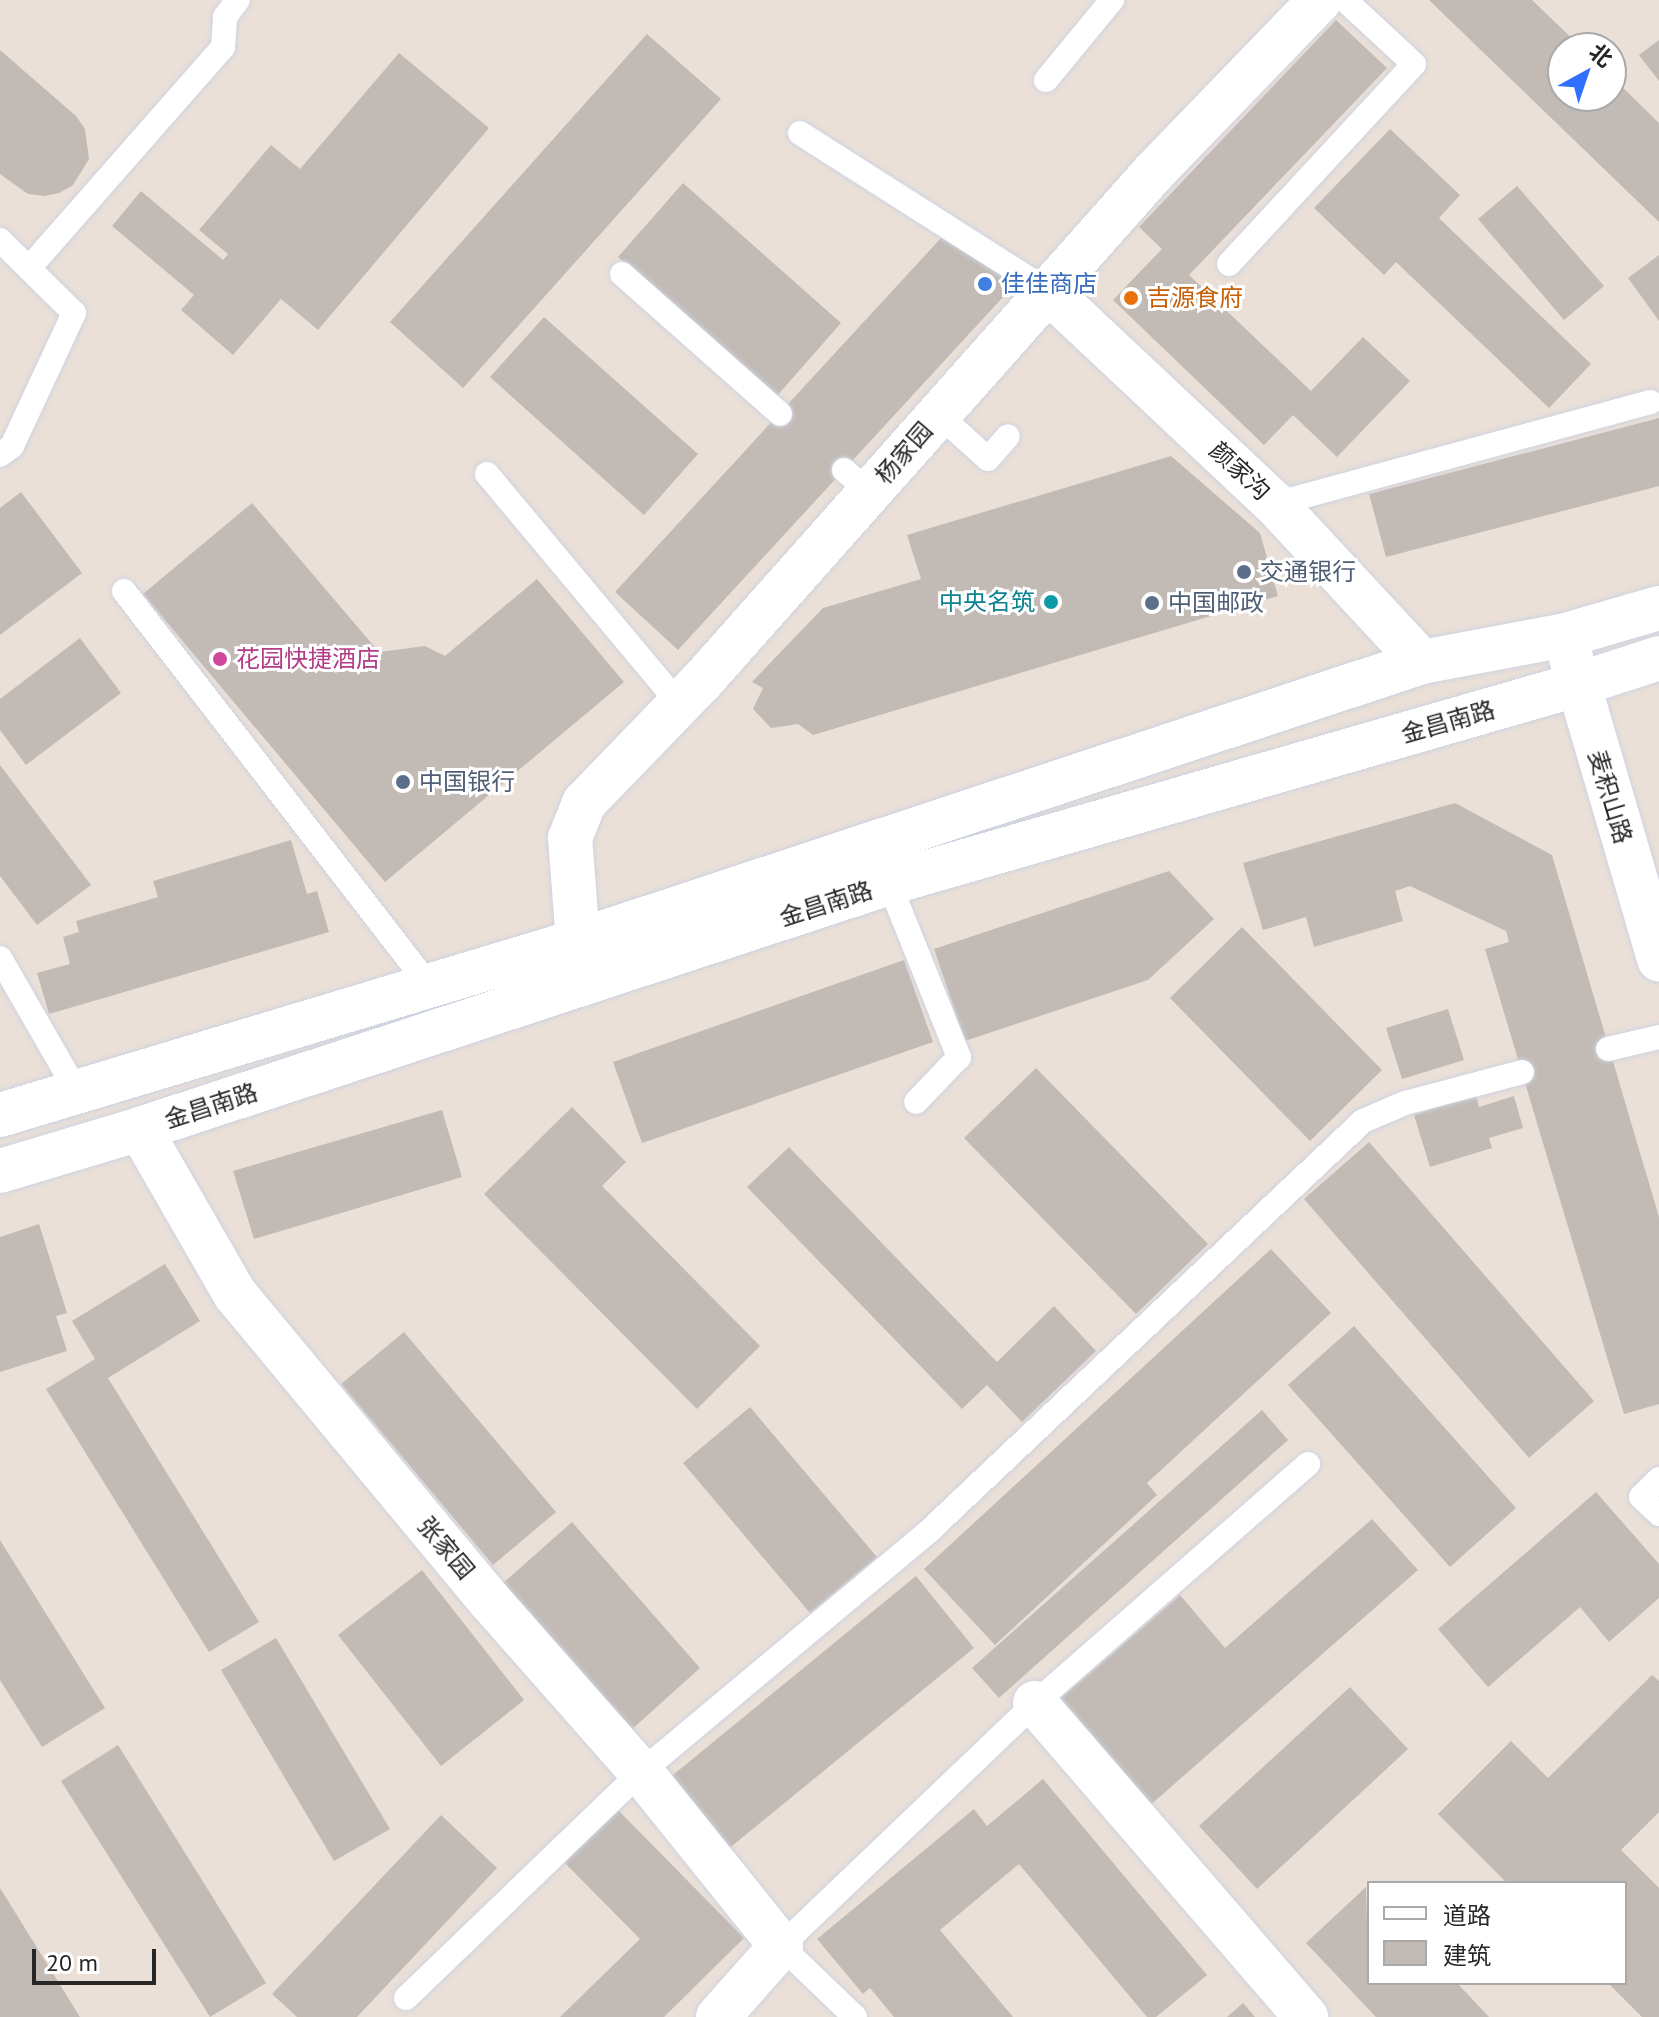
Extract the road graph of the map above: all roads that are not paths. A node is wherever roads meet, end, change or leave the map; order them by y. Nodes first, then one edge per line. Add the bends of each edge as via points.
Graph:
1 (238, 0) edge
2 (1112, 0) edge
3 (1320, 0) edge
4 (1345, 0) edge
5 (1046, 80) dead end
6 (800, 133) dead end
7 (0, 240) edge
8 (1229, 264) dead end
9 (29, 268) junction
10 (622, 274) dead end
11 (1048, 291) junction
12 (1650, 402) dead end
13 (780, 414) dead end
14 (938, 414) junction
15 (1008, 436) dead end
16 (0, 455) edge
17 (487, 474) dead end
18 (1275, 504) junction
19 (124, 591) dead end
20 (1659, 608) edge
21 (1566, 635) junction
22 (1659, 658) edge
23 (1422, 662) junction
24 (1576, 685) junction
25 (679, 704) junction
26 (889, 883) junction
27 (578, 941) junction
28 (0, 958) edge
29 (1659, 959) edge
30 (429, 986) junction
31 (1659, 1037) edge
32 (1608, 1049) dead end
33 (1522, 1072) dead end
34 (77, 1092) junction
35 (916, 1102) dead end
36 (0, 1115) edge
37 (140, 1129) junction
38 (0, 1171) edge
39 (1308, 1464) dead end
40 (1659, 1479) edge
41 (1659, 1514) edge
42 (1035, 1703) junction
43 (641, 1772) junction
44 (781, 1946) junction
45 (406, 1998) dead end
46 (718, 2017) edge
47 (855, 2017) edge
48 (1306, 2017) edge

1 - 9 lane via 225,17 223,47
2 - 5 lane
3 - 11 street, 杨家园
4 - 8 lane via 1414,64
6 - 11 lane
7 - 9 lane
9 - 16 lane via 74,313 12,446
10 - 13 lane
11 - 14 street, 杨家园
11 - 18 street, 颜家沟
12 - 18 lane
14 - 15 lane via 988,459
14 - 25 street, 杨家园 via 857,481
17 - 25 lane
18 - 23 street, 颜家沟
19 - 30 lane
20 - 21 street, 金昌南路
21 - 23 street, 金昌南路
21 - 24 street, 麦积山路
22 - 24 street, 金昌南路
23 - 27 street, 金昌南路
24 - 26 street, 金昌南路
24 - 29 street, 麦积山路
25 - 27 street, 杨家园 via 584,803 570,838
26 - 35 lane via 959,1057
26 - 37 street, 金昌南路
27 - 30 street, 金昌南路
28 - 34 lane
30 - 34 street, 金昌南路
31 - 32 lane
33 - 43 lane via 1405,1103 1363,1121 928,1532
34 - 36 street, 金昌南路
37 - 38 street, 金昌南路
37 - 43 street, 张家园 via 235,1294 490,1601
39 - 42 lane
40 - 41 lane via 1641,1497
42 - 44 lane
42 - 48 street
43 - 44 street, 张家园
43 - 45 lane
44 - 46 street
44 - 47 lane, 张家园

